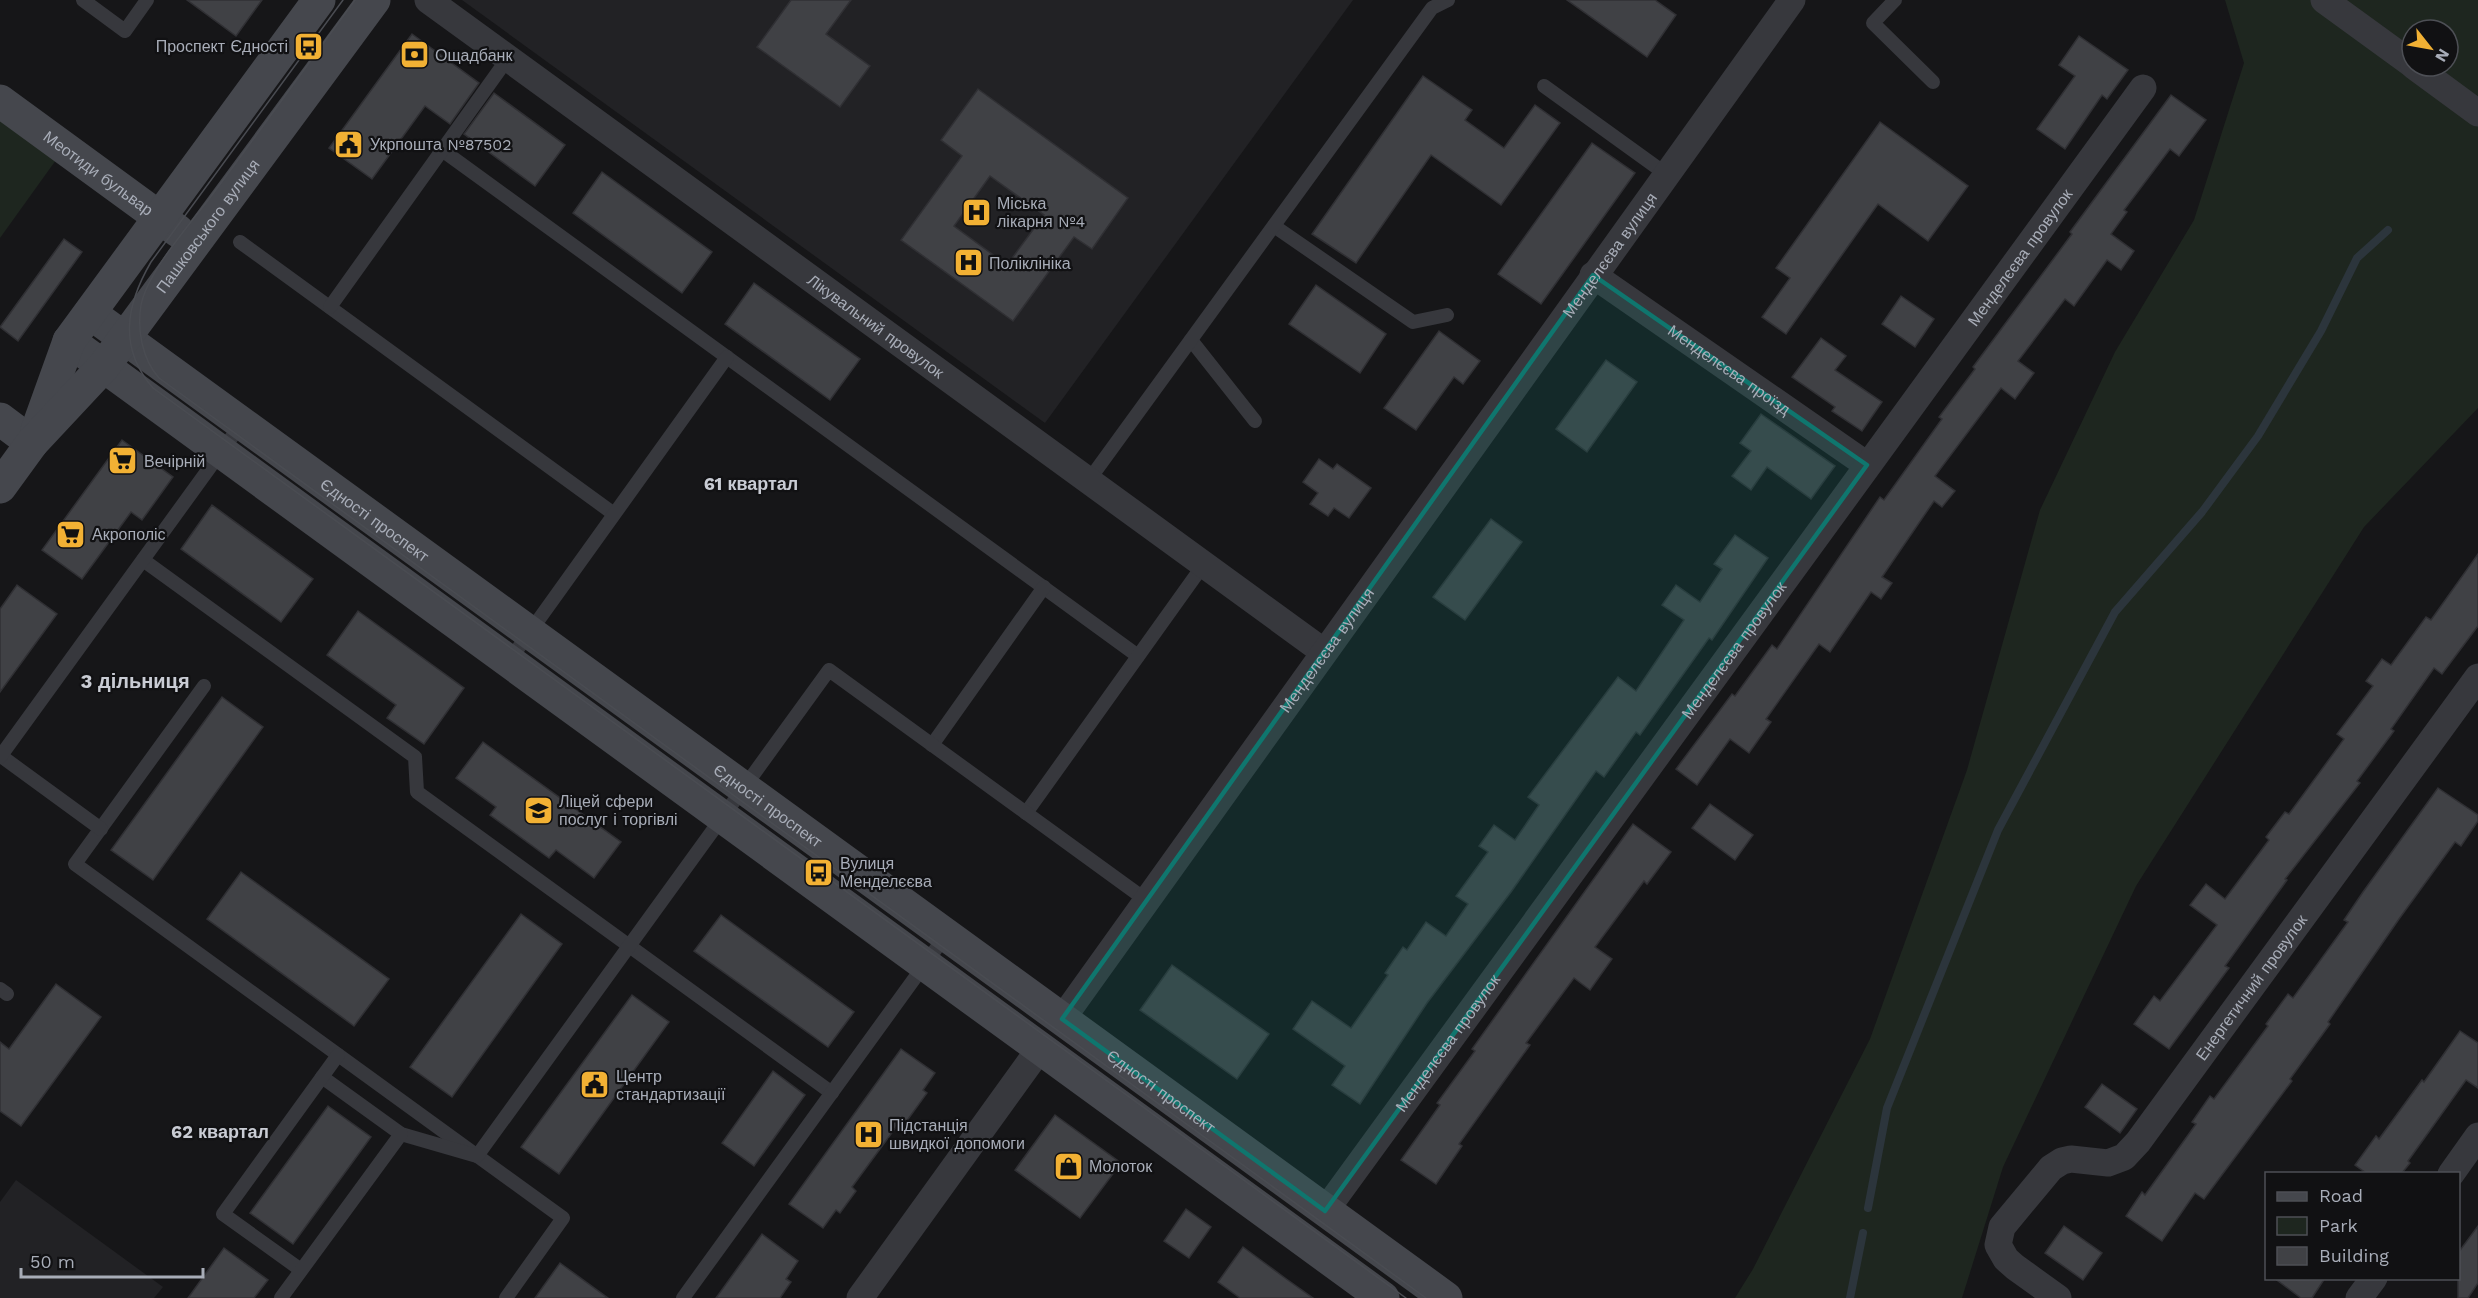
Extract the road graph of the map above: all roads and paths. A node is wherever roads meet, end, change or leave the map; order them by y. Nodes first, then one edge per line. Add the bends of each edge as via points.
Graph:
1 (83, 0) edge
2 (147, 0) edge
3 (320, 0) edge
4 (374, 0) edge
5 (428, 0) edge
6 (1448, 0) edge
7 (1792, 0) edge
8 (1895, 0) edge
9 (2324, 0) edge
10 (2400, 56) edge
11 (508, 58) junction
12 (2431, 78) edge
13 (1933, 82) dead end
14 (1544, 86) dead end
15 (2143, 88) dead end
16 (0, 101) edge
17 (2478, 113) edge
18 (442, 150) junction
19 (1666, 174) junction
20 (160, 218) junction
21 (1274, 226) junction
22 (240, 242) dead end
23 (195, 243) junction
24 (1593, 275) junction
25 (330, 307) junction
26 (90, 313) junction
27 (1448, 315) dead end
28 (125, 338) junction
29 (1191, 340) junction
30 (69, 341) junction
31 (727, 357) junction
32 (104, 366) junction
33 (0, 419) edge
34 (1255, 421) dead end
35 (242, 423) junction
36 (32, 442) junction
37 (222, 452) junction
38 (1868, 465) junction
39 (1089, 480) junction
40 (0, 487) edge
41 (614, 514) junction
42 (143, 560) junction
43 (1204, 564) junction
44 (1044, 587) junction
45 (530, 632) junction
46 (1324, 652) junction
47 (1138, 656) junction
48 (509, 661) junction
49 (2478, 677) edge
50 (204, 686) dead end
51 (932, 745) junction
52 (0, 757) edge
53 (744, 788) junction
54 (1026, 813) junction
55 (723, 816) junction
56 (101, 829) junction
57 (1146, 900) junction
58 (946, 935) junction
59 (629, 946) junction
60 (926, 963) junction
61 (1062, 1019) junction
62 (1041, 1047) junction
63 (338, 1055) junction
64 (322, 1077) junction
65 (832, 1093) junction
66 (400, 1134) junction
67 (477, 1156) junction
68 (1325, 1210) junction
69 (301, 1270) junction
70 (2372, 1280) edge
71 (281, 1298) edge
72 (506, 1298) edge
73 (683, 1298) edge
74 (860, 1298) edge
75 (1383, 1298) edge
76 (1446, 1298) edge
77 (2058, 1298) edge
78 (2359, 1298) edge

1 - 2 lane via 125,31
3 - 20 main road, Пашковського вулиця
4 - 23 main road, Пашковського вулиця
5 - 11 street, Лікувальний провулок
6 - 21 lane via 1432,8
7 - 19 street, Менделєєва вулиця
8 - 13 lane via 1873,23
9 - 10 street
11 - 18 lane
11 - 39 street, Лікувальний провулок
12 - 17 street
14 - 19 lane
15 - 38 street, Менделєєва провулок
16 - 20 main road, Меотиди бульвар
18 - 25 lane
18 - 31 lane
19 - 24 street, Менделєєва вулиця
20 - 23 main road, Меотиди бульвар
20 - 26 main road, Пашковського вулиця
21 - 27 lane via 1413,322
21 - 29 lane
22 - 25 lane
23 - 28 main road, Пашковського вулиця
24 - 38 street, Менделєєва проїзд
24 - 46 street, Менделєєва вулиця
25 - 41 lane
26 - 28 main road, Єдності проспект
26 - 30 main road, Пашковського вулиця
28 - 32 main road, Пашковського вулиця
28 - 35 main road, Єдності проспект
29 - 34 lane
29 - 39 lane
30 - 32 main road
30 - 36 main road, Пашковського вулиця
31 - 41 lane
31 - 44 lane
32 - 36 main road, Пашковського вулиця
32 - 37 main road
33 - 36 main road
35 - 37 lane
35 - 45 main road, Єдності проспект
36 - 40 main road, Пашковського вулиця
37 - 42 lane
37 - 48 main road
38 - 68 street, Менделєєва провулок
39 - 43 street, Лікувальний провулок
41 - 45 lane
42 - 52 lane
42 - 59 lane via 415,757 417,792
43 - 46 street, Лікувальний провулок
43 - 47 lane
44 - 47 lane
44 - 51 lane
45 - 48 lane
45 - 53 main road, Єдності проспект
46 - 57 street, Менделєєва вулиця
47 - 54 lane
48 - 55 main road
49 - 77 street, Енергетичний провулок via 2138,1142 2124,1157 2108,1163 2062,1161 2051,1168 2002,1227 1998,1245 2006,1259
50 - 56 lane
51 - 53 lane via 829,670
51 - 54 lane
52 - 56 lane
53 - 55 lane
53 - 58 main road, Єдності проспект
54 - 57 lane
55 - 59 lane
55 - 60 main road
56 - 63 lane via 75,864
57 - 61 street, Менделєєва вулиця
58 - 60 lane
58 - 61 main road, Єдності проспект
59 - 65 lane
59 - 67 lane
60 - 62 main road
60 - 65 lane
61 - 62 main road, Менделєєва вулиця
61 - 68 main road, Єдності проспект
62 - 74 street, Менделєєва вулиця
62 - 75 main road
63 - 64 lane
63 - 67 lane
64 - 66 lane
64 - 69 lane via 223,1214
65 - 73 lane
66 - 67 lane
66 - 69 lane
67 - 72 lane via 563,1218
68 - 76 main road, Єдності проспект
69 - 71 lane
70 - 78 street

